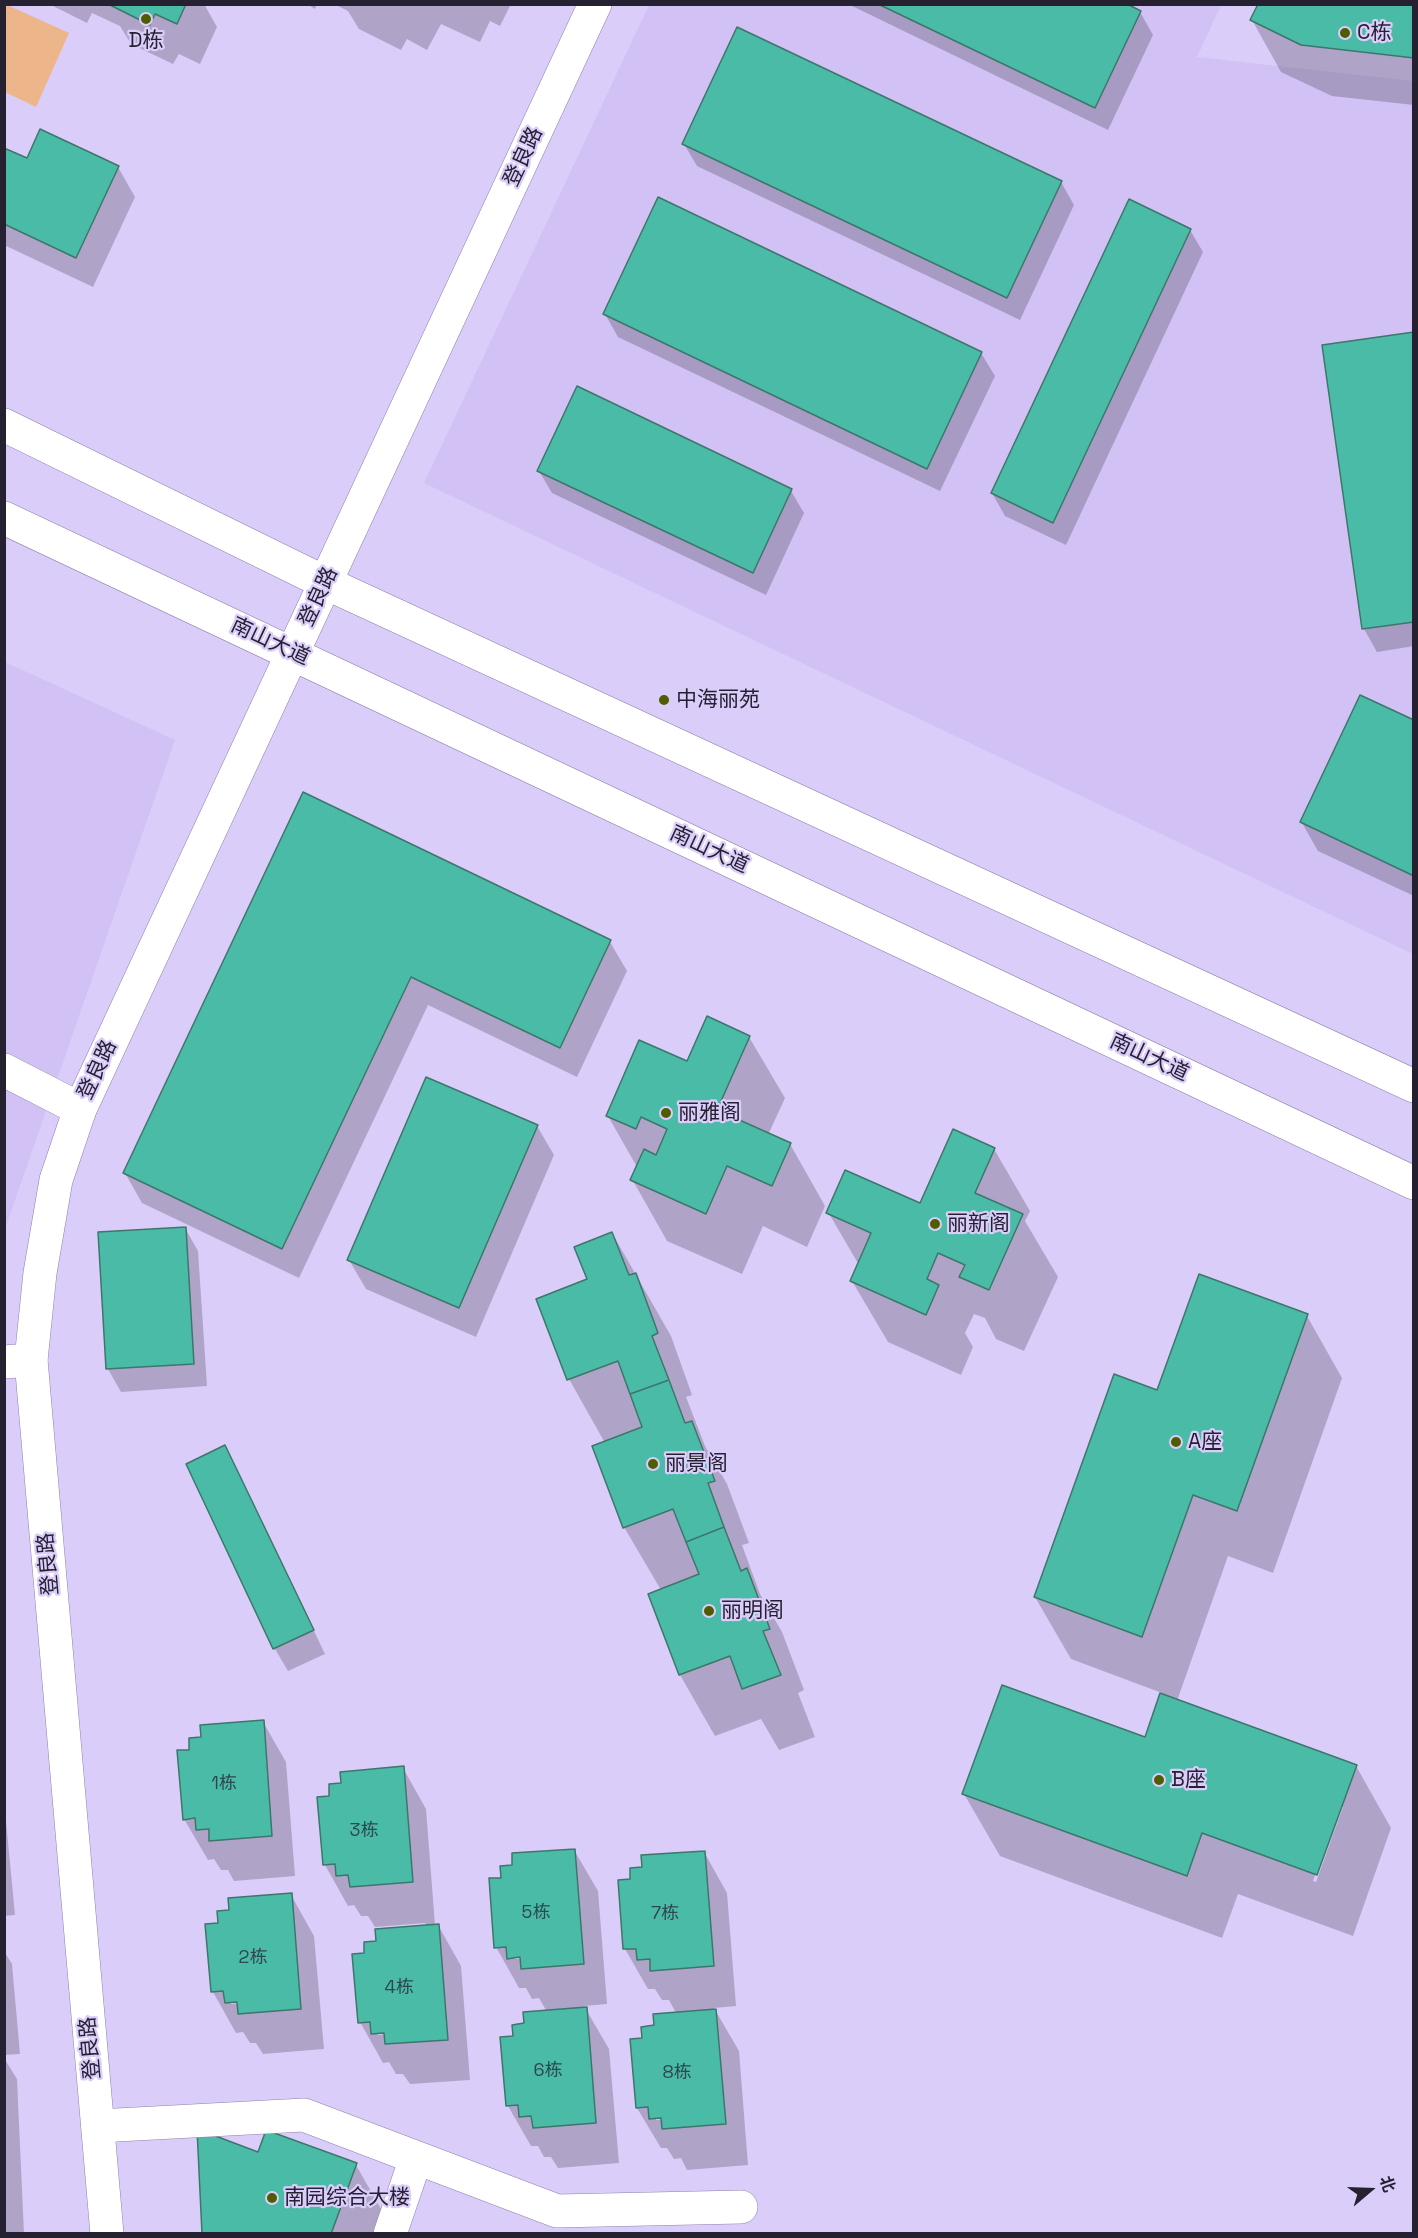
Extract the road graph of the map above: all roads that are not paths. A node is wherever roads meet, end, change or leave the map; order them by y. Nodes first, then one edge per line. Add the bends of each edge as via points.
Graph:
1 (595, 4) edge
2 (4, 425) edge
3 (4, 518) edge
4 (326, 582) junction
5 (293, 652) junction
6 (4, 1070) edge
7 (1413, 1086) edge
8 (80, 1108) junction
9 (1413, 1183) edge
10 (18, 1361) edge
11 (98, 2126) junction
12 (416, 2158) junction
13 (741, 2207) dead end
14 (107, 2234) edge
15 (390, 2234) edge

1 - 4 main road, 登良路
2 - 4 main road
3 - 5 main road, 南山大道
4 - 5 main road, 登良路
4 - 7 main road
5 - 8 main road, 登良路
5 - 9 main road, 南山大道
6 - 8 main road
8 - 10 main road, 登良路 via 56,1180 40,1273
10 - 11 main road, 登良路
11 - 12 main road via 304,2115
11 - 14 main road, 登良路
12 - 13 main road via 557,2211
12 - 15 main road

